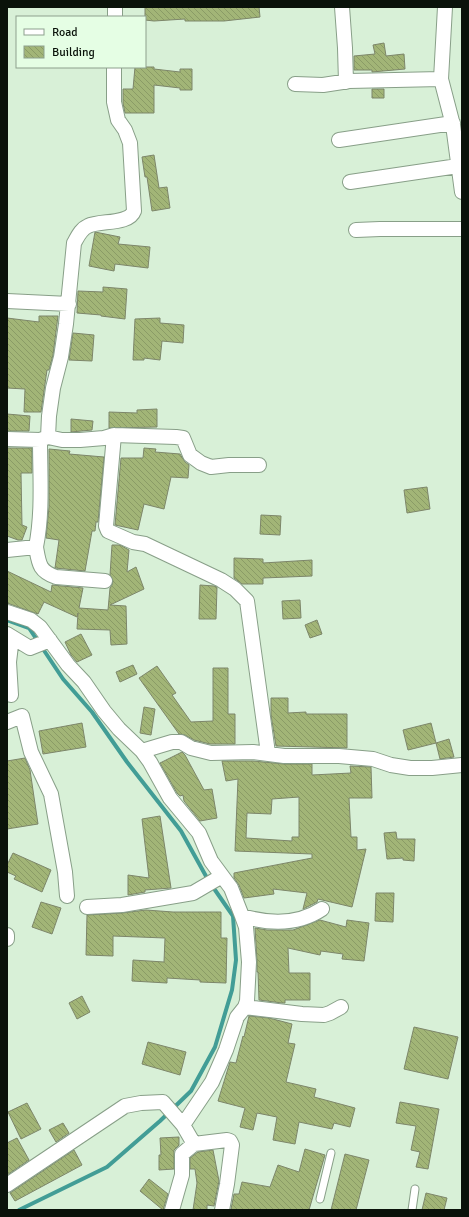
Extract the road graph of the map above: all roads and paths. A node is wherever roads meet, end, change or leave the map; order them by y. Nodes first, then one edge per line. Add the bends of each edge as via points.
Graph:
1 (342, 7) edge
2 (445, 7) edge
3 (114, 68) edge
4 (441, 79) junction
5 (346, 82) junction
6 (294, 84) dead end
7 (453, 123) junction
8 (339, 140) dead end
9 (458, 166) junction
10 (350, 182) dead end
11 (462, 192) edge
12 (462, 229) edge
13 (356, 230) dead end
14 (7, 301) edge
15 (69, 304) junction
16 (114, 435) junction
17 (7, 439) edge
18 (44, 439) junction
19 (259, 465) dead end
20 (36, 547) junction
21 (7, 550) edge
22 (105, 581) dead end
23 (7, 612) edge
24 (9, 635) edge
25 (43, 643) junction
26 (11, 695) dead end
27 (7, 722) edge
28 (142, 751) junction
29 (268, 753) junction
30 (462, 765) edge
31 (222, 876) junction
32 (67, 896) dead end
33 (87, 908) dead end
34 (322, 909) dead end
35 (242, 916) junction
36 (7, 935) edge
37 (7, 939) edge
38 (245, 1007) junction
39 (341, 1007) dead end
40 (180, 1121) junction
41 (194, 1144) junction
42 (331, 1153) dead end
43 (7, 1185) edge
44 (415, 1189) dead end
45 (320, 1199) dead end
46 (172, 1210) edge
47 (222, 1210) edge
48 (412, 1210) edge

1 - 5 street
2 - 4 street
3 - 15 street via 114,102 118,120 130,143 134,211 133,215 126,219 89,225 78,235 74,243
4 - 5 street
4 - 7 street
5 - 6 street via 323,85
7 - 8 street
7 - 9 street
9 - 10 street
9 - 11 street
12 - 13 street
14 - 15 street
15 - 18 street
16 - 18 street via 80,440
16 - 19 street via 180,437 190,454 211,467
16 - 29 street via 106,526 108,531 133,542 145,544 221,580 247,601
17 - 18 street
18 - 20 street via 40,529
20 - 21 street
20 - 22 street via 38,562 50,575
23 - 25 street via 31,620 40,627
24 - 25 street via 29,648
24 - 26 street
25 - 28 street via 84,682 119,729
27 - 32 street via 22,716 31,752 50,794
28 - 29 street via 172,742 181,742 211,753
28 - 31 street via 170,798 200,833 212,861
29 - 30 street via 284,756 373,759 410,768
31 - 33 street via 193,893
31 - 35 street via 231,888
34 - 35 street via 289,921 257,921
35 - 38 street via 246,927 249,962
36 - 37 street
38 - 39 street via 324,1015
38 - 40 street via 237,1017 234,1031 212,1082 204,1096
40 - 41 street
40 - 43 street via 163,1102 141,1102 125,1106
41 - 46 street via 182,1154 182,1176
41 - 47 street via 227,1140 232,1145
42 - 45 lane
44 - 48 lane

